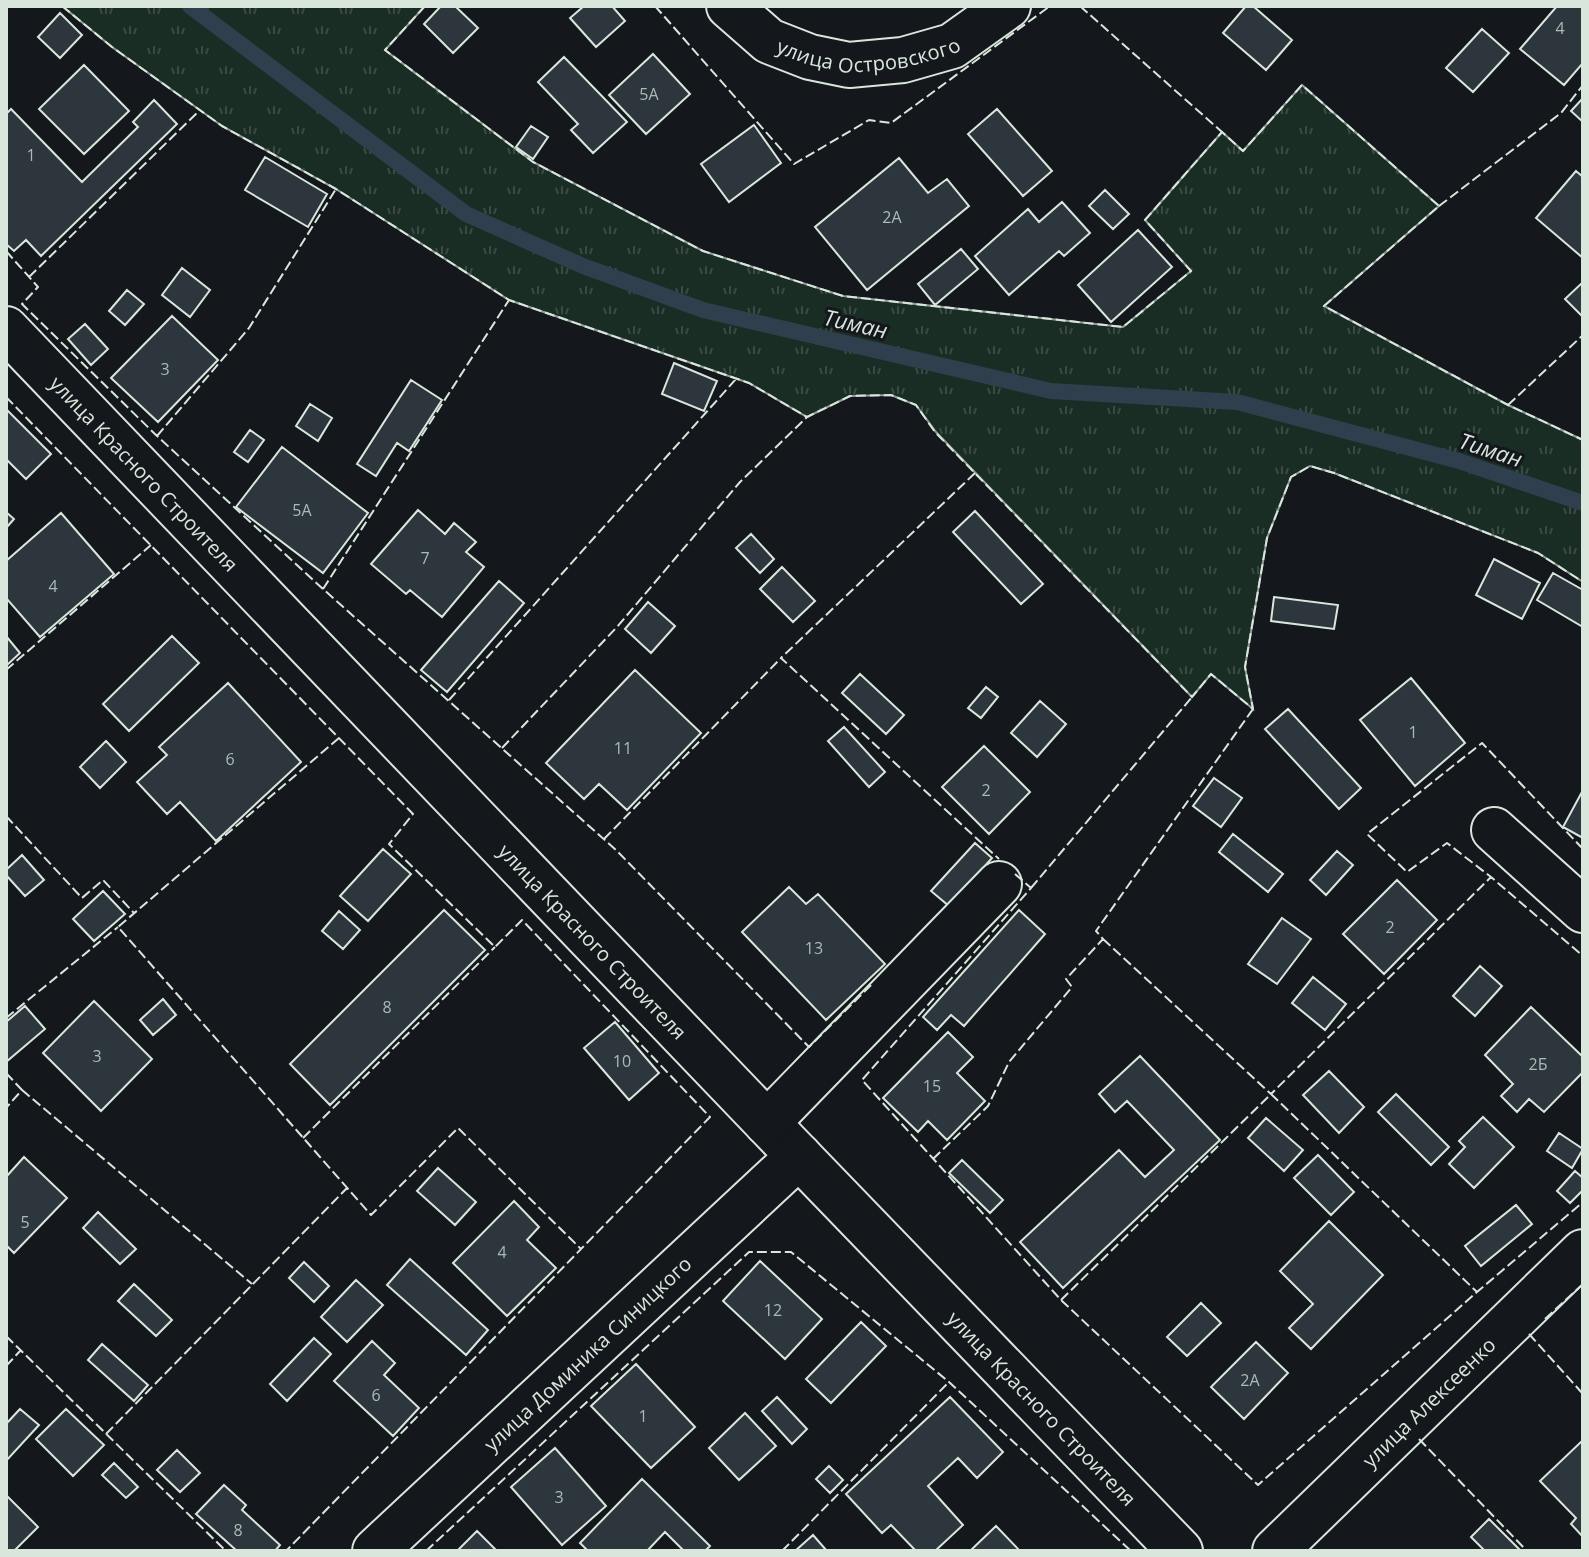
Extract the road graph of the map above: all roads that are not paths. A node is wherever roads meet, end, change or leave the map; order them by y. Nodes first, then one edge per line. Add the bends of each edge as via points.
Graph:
1 (729, 6) edge
2 (1008, 6) edge
3 (10, 342) edge
4 (1494, 830) dead end
5 (999, 884) dead end
6 (1583, 910) edge
7 (767, 1123) junction
8 (799, 1156) junction
9 (1583, 1252) edge
10 (375, 1551) edge
11 (1180, 1551) edge
12 (1275, 1551) edge

1 - 2 street, улица Островского via 769,41 849,65 903,60 952,46
3 - 7 street, улица Красного Строителя
4 - 6 street
5 - 7 street
7 - 8 street, улица Красного Строителя
8 - 10 street, улица Доминика Синицкого
8 - 11 street, улица Красного Строителя
9 - 12 street, улица Алексеенко

